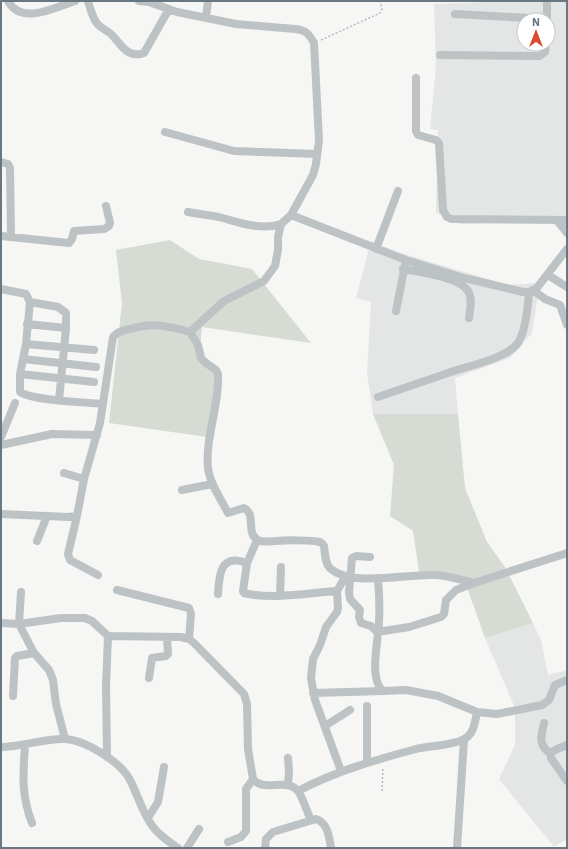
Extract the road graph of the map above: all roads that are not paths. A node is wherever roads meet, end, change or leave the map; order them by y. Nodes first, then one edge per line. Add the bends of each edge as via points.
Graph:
1 (8, 1) edge
2 (76, 1) edge
3 (88, 1) edge
4 (139, 1) edge
5 (208, 1) edge
6 (547, 1) edge
7 (169, 9) junction
8 (547, 12) edge
9 (455, 14) dead end
10 (206, 17) junction
11 (516, 17) edge
12 (545, 52) edge
13 (440, 55) dead end
14 (416, 78) dead end
15 (165, 132) dead end
16 (317, 154) junction
17 (1, 162) edge
18 (398, 191) dead end
19 (106, 206) dead end
20 (188, 212) dead end
21 (291, 216) junction
22 (567, 220) edge
23 (558, 221) junction
24 (281, 224) junction
25 (567, 233) edge
26 (1, 236) edge
27 (11, 237) junction
28 (376, 249) junction
29 (567, 249) edge
30 (406, 260) junction
31 (404, 268) junction
32 (548, 275) junction
33 (567, 287) edge
34 (1, 289) edge
35 (531, 291) junction
36 (30, 302) junction
37 (396, 311) dead end
38 (469, 318) dead end
39 (27, 324) junction
40 (567, 326) edge
41 (66, 328) junction
42 (190, 332) junction
43 (26, 344) junction
44 (65, 347) junction
45 (94, 350) dead end
46 (22, 359) junction
47 (63, 364) junction
48 (96, 368) dead end
49 (20, 374) junction
50 (62, 379) junction
51 (94, 382) dead end
52 (378, 397) dead end
53 (59, 400) junction
54 (16, 403) dead end
55 (103, 404) junction
56 (97, 435) junction
57 (1, 437) edge
58 (1, 445) edge
59 (64, 473) dead end
60 (84, 479) junction
61 (212, 484) junction
62 (182, 490) dead end
63 (1, 514) edge
64 (47, 516) junction
65 (77, 516) junction
66 (257, 540) junction
67 (37, 541) dead end
68 (567, 553) edge
69 (370, 557) dead end
70 (247, 563) junction
71 (281, 567) dead end
72 (98, 575) dead end
73 (348, 577) junction
74 (378, 578) junction
75 (474, 583) junction
76 (117, 590) dead end
77 (337, 591) junction
78 (21, 592) dead end
79 (218, 594) dead end
80 (280, 596) junction
81 (1, 623) edge
82 (18, 624) junction
83 (377, 632) junction
84 (108, 636) junction
85 (167, 637) junction
86 (189, 639) junction
87 (34, 653) junction
88 (149, 678) dead end
89 (567, 680) edge
90 (383, 691) junction
91 (313, 693) junction
92 (13, 696) dead end
93 (367, 706) dead end
94 (350, 710) dead end
95 (476, 712) junction
96 (544, 723) dead end
97 (325, 726) junction
98 (65, 739) junction
99 (464, 740) junction
100 (25, 745) junction
101 (567, 746) edge
102 (1, 747) edge
103 (550, 753) junction
104 (107, 757) junction
105 (288, 758) dead end
106 (367, 763) junction
107 (164, 767) dead end
108 (341, 771) junction
109 (252, 778) junction
110 (567, 781) edge
111 (288, 785) junction
112 (298, 791) junction
113 (148, 818) junction
114 (311, 820) junction
115 (32, 823) dead end
116 (199, 829) dead end
117 (228, 842) dead end
118 (177, 848) edge
119 (187, 848) edge
120 (265, 848) edge
121 (331, 848) edge
122 (457, 848) edge

1 - 2 street via 16,10 32,14
3 - 7 street via 99,26 124,50 141,54
4 - 7 street
5 - 10 street
6 - 8 street
7 - 10 street
9 - 11 street
10 - 16 street via 236,24 303,30 309,34 314,43
12 - 13 street via 540,56
14 - 23 street via 416,131 439,143 443,210 446,217
15 - 16 street via 234,151
16 - 21 street via 313,175
17 - 27 street via 8,164 10,168
18 - 28 street
19 - 27 street via 109,226 104,229 74,231 69,243
20 - 24 street via 251,225
21 - 24 street
21 - 28 street
22 - 23 street
23 - 25 street
24 - 42 street via 275,266 264,281 224,301
26 - 27 street
28 - 30 street
29 - 32 street
30 - 31 street
30 - 35 street via 487,284
31 - 37 street
31 - 38 street via 454,281 463,286 468,291 471,301
32 - 33 street
32 - 35 street
34 - 36 street via 26,294
35 - 40 street via 560,305
35 - 52 street via 522,333 508,352
36 - 39 street
36 - 41 street via 64,310 67,318
39 - 41 street
39 - 43 street
41 - 44 street
42 - 55 street via 150,324 114,335
42 - 61 street via 198,345 201,358 218,374 209,447 208,469
43 - 44 street
43 - 46 street
44 - 45 street
44 - 47 street
46 - 47 street
46 - 49 street
47 - 48 street
47 - 50 street
49 - 50 street
49 - 53 street via 20,392 28,396
50 - 51 street
50 - 53 street
53 - 55 street
54 - 57 street
55 - 56 street
56 - 58 street via 52,434
56 - 60 street
59 - 60 street
60 - 65 street
61 - 62 street
61 - 66 street via 228,513 244,508 249,511 253,535
63 - 64 street
64 - 65 street
64 - 67 street
65 - 72 street via 68,557
66 - 70 street
66 - 73 street via 319,542 324,546 331,570
68 - 75 street
69 - 73 street via 352,558
70 - 79 street via 230,561 223,566 220,571
70 - 80 street via 243,592 251,595
71 - 80 street
73 - 74 street
73 - 77 street
73 - 83 street via 350,599 360,610 361,623 371,626
74 - 75 street via 432,575
74 - 83 street
75 - 83 street via 451,594 446,600 444,614 441,617 409,627
76 - 86 street via 189,608
77 - 80 street
77 - 91 street via 337,612 326,627 313,659
78 - 82 street
81 - 82 street
82 - 84 street via 61,618 85,618
82 - 87 street
83 - 90 street via 376,675 379,688
84 - 85 street
84 - 104 street
85 - 86 street
85 - 88 street via 168,654 152,658
86 - 109 street via 244,694 247,704 248,749
87 - 92 street via 15,658
87 - 98 street via 53,680
89 - 95 street via 555,685 549,700 542,705 503,714
90 - 91 street
90 - 95 street via 406,690 438,696
91 - 97 street
93 - 106 street
94 - 97 street
95 - 99 street via 472,732
96 - 103 street via 542,744 544,750
97 - 108 street
98 - 100 street
98 - 104 street via 88,746
99 - 106 street
99 - 122 street
100 - 102 street
100 - 115 street via 24,797
101 - 103 street
103 - 110 street
104 - 113 street via 126,772
105 - 111 street
106 - 108 street
107 - 113 street via 158,802
108 - 112 street
109 - 111 street via 260,784
109 - 117 street via 246,790 246,831
111 - 112 street
112 - 114 street
113 - 118 street via 152,826
114 - 120 street via 273,832 266,839
114 - 121 street via 322,821 327,828
116 - 119 street

